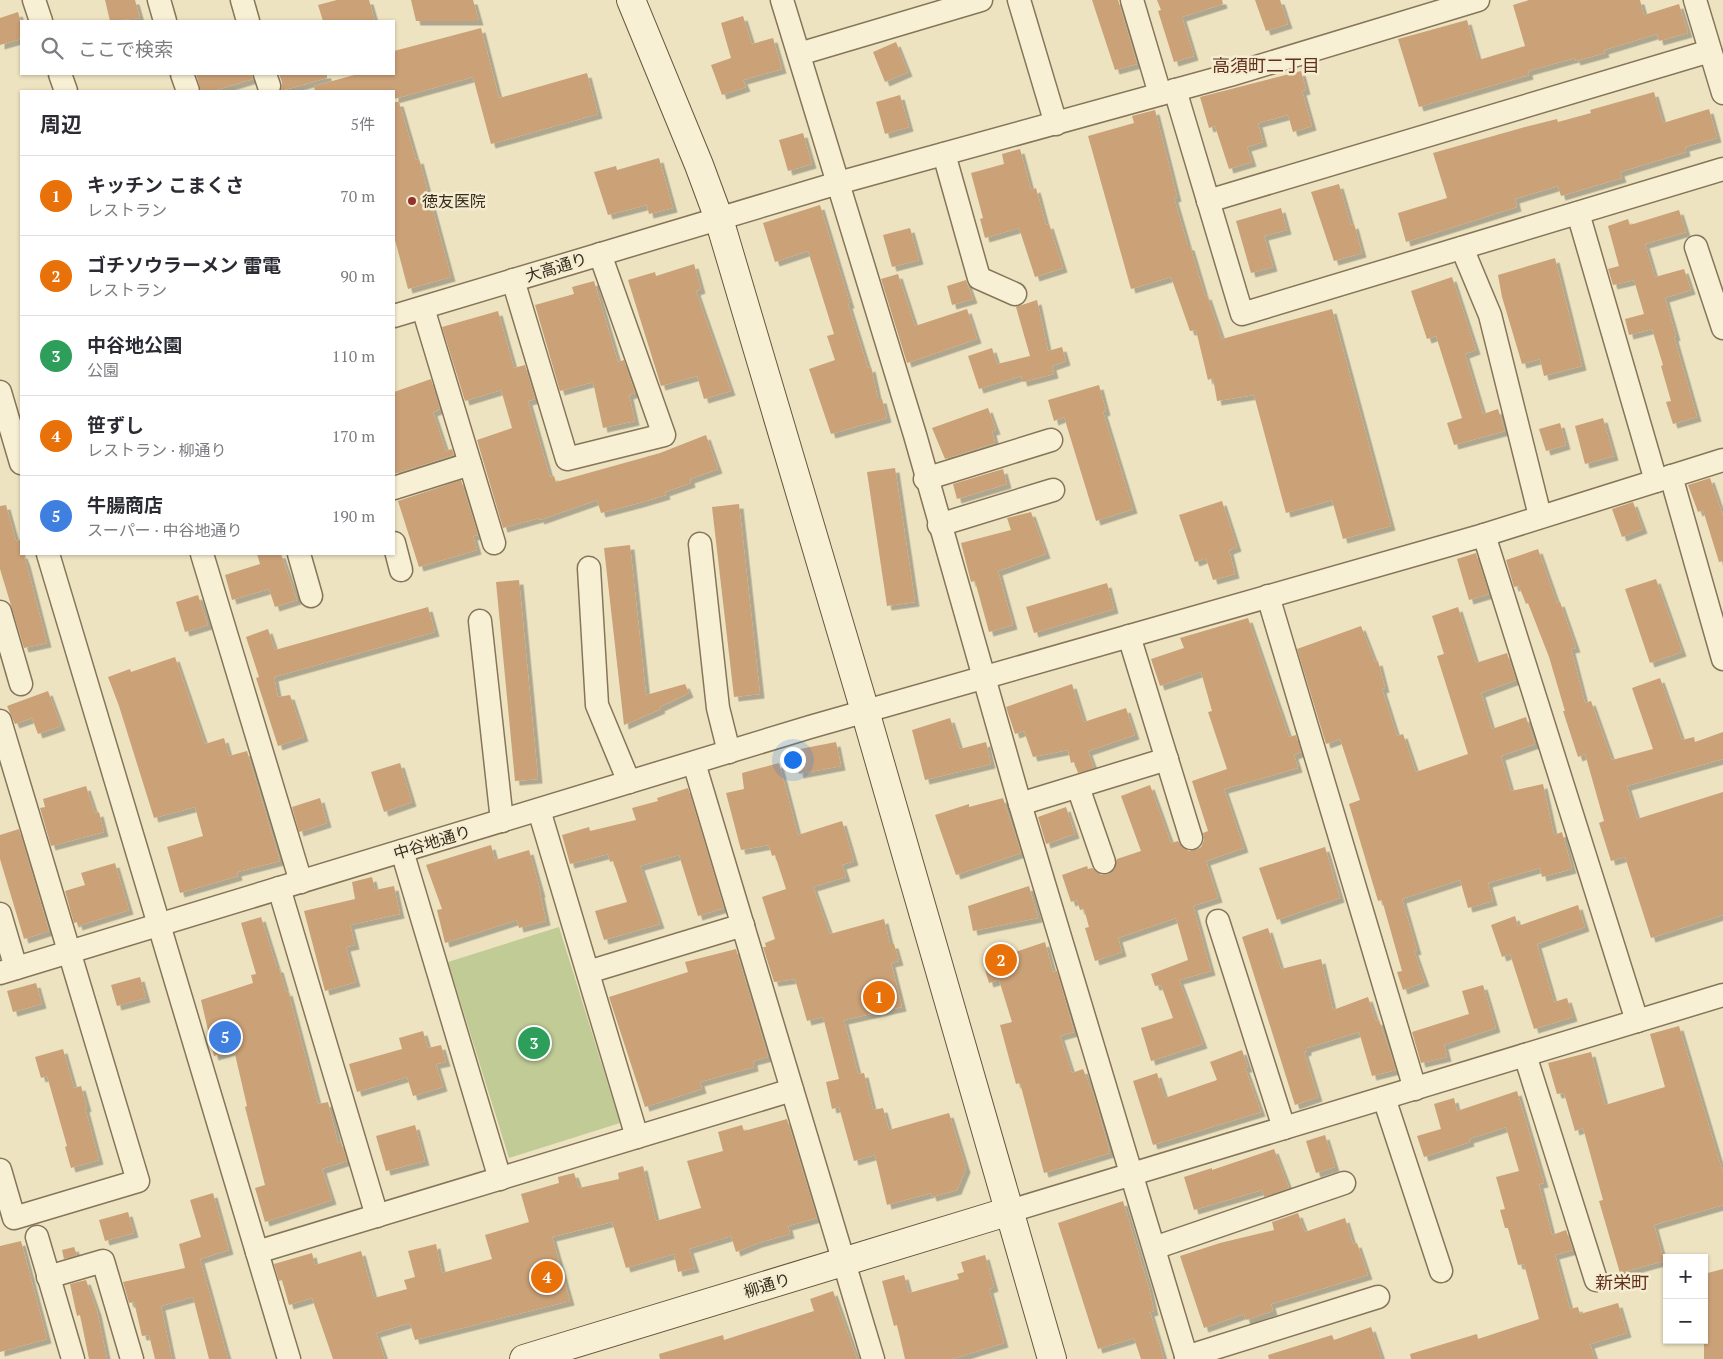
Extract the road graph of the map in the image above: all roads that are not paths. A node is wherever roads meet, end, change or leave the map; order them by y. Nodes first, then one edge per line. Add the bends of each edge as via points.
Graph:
1 (34, 0) edge
2 (159, 0) edge
3 (242, 0) edge
4 (631, 0) edge
5 (782, 0) edge
6 (981, 0) edge
7 (1019, 0) edge
8 (1132, 0) edge
9 (1478, 0) edge
10 (1695, 0) edge
11 (41, 20) edge
12 (165, 20) edge
13 (248, 20) edge
14 (1710, 51) junction
15 (799, 54) junction
16 (60, 75) edge
17 (182, 75) edge
18 (66, 90) edge
19 (188, 90) edge
20 (1167, 92) junction
21 (1723, 93) edge
22 (1056, 124) junction
23 (944, 154) junction
24 (1723, 169) edge
25 (838, 183) junction
26 (1208, 201) junction
27 (1578, 213) junction
28 (719, 218) junction
29 (1696, 247) dead end
30 (1462, 248) junction
31 (600, 254) junction
32 (513, 280) junction
33 (1015, 294) dead end
34 (422, 308) junction
35 (395, 316) edge
36 (1723, 328) edge
37 (0, 392) edge
38 (11, 433) edge
39 (1051, 440) dead end
40 (20, 460) edge
41 (1723, 460) edge
42 (470, 464) junction
43 (1663, 478) junction
44 (925, 479) junction
45 (395, 488) edge
46 (1053, 490) dead end
47 (1540, 516) junction
48 (939, 525) junction
49 (1484, 535) junction
50 (494, 543) dead end
51 (700, 544) dead end
52 (395, 547) edge
53 (48, 555) edge
54 (202, 555) edge
55 (298, 555) edge
56 (589, 568) dead end
57 (401, 570) dead end
58 (311, 596) dead end
59 (1268, 596) junction
60 (0, 612) edge
61 (480, 622) dead end
62 (1130, 636) junction
63 (1723, 659) edge
64 (984, 679) junction
65 (21, 684) dead end
66 (865, 711) junction
67 (0, 721) edge
68 (728, 752) junction
69 (1167, 759) junction
70 (694, 762) junction
71 (629, 782) junction
72 (1078, 787) junction
73 (1020, 804) junction
74 (539, 810) junction
75 (502, 821) junction
76 (1191, 838) dead end
77 (402, 851) junction
78 (1104, 862) dead end
79 (300, 882) junction
80 (279, 888) junction
81 (0, 914) edge
82 (1218, 921) dead end
83 (159, 925) junction
84 (743, 925) junction
85 (69, 952) junction
86 (8, 971) edge
87 (588, 972) junction
88 (1723, 995) edge
89 (1637, 1021) junction
90 (1525, 1055) junction
91 (1415, 1088) junction
92 (792, 1090) junction
93 (1384, 1098) junction
94 (1284, 1128) junction
95 (637, 1137) junction
96 (0, 1170) edge
97 (1132, 1175) junction
98 (500, 1179) junction
99 (1344, 1184) dead end
100 (1010, 1211) junction
101 (377, 1216) junction
102 (37, 1237) dead end
103 (1154, 1248) junction
104 (257, 1252) junction
105 (844, 1262) junction
106 (1441, 1270) dead end
107 (48, 1277) junction
108 (1596, 1280) dead end
109 (1378, 1297) dead end
110 (1187, 1358) edge
111 (73, 1359) edge
112 (132, 1359) edge
113 (289, 1359) edge
114 (524, 1359) edge
115 (873, 1359) edge
116 (1052, 1359) edge

1 - 11 street
2 - 12 street
3 - 13 street
4 - 28 street
5 - 15 street
6 - 15 street
7 - 22 street
8 - 20 street
9 - 20 street, 大高通り
10 - 14 street
14 - 21 street
14 - 26 street
15 - 25 street
16 - 18 street
17 - 19 street
20 - 22 street, 大高通り
20 - 26 street
22 - 23 street, 大高通り
23 - 25 street, 大高通り
23 - 33 street via 979,278
24 - 27 street
25 - 28 street, 大高通り
25 - 44 street
26 - 30 street via 1242,314
27 - 30 street
27 - 43 street
28 - 31 street, 大高通り
28 - 66 street
29 - 36 street
30 - 47 street via 1490,315
31 - 32 street, 大高通り
31 - 32 street via 664,435 567,459
32 - 34 street, 大高通り
34 - 35 street, 大高通り
34 - 42 street
37 - 38 street
38 - 40 street
39 - 44 street
41 - 43 street, 中谷地通り
42 - 45 street
42 - 50 street
43 - 47 street, 中谷地通り
43 - 63 street
44 - 48 street
46 - 48 street
47 - 49 street, 中谷地通り
48 - 64 street
49 - 59 street, 中谷地通り
49 - 89 street
51 - 68 street via 718,708
52 - 57 street
53 - 83 street
54 - 79 street
55 - 58 street
56 - 71 street via 597,705
59 - 62 street, 中谷地通り
59 - 91 street
60 - 65 street
61 - 75 street
62 - 64 street, 中谷地通り
62 - 69 street
64 - 66 street, 中谷地通り
64 - 73 street
66 - 68 street, 中谷地通り
66 - 100 street
67 - 85 street
68 - 70 street, 中谷地通り
69 - 72 street
69 - 76 street
70 - 71 street, 中谷地通り
70 - 84 street
71 - 74 street, 中谷地通り
72 - 73 street
72 - 78 street
73 - 97 street
74 - 75 street, 中谷地通り
74 - 87 street
75 - 77 street, 中谷地通り
77 - 79 street, 中谷地通り
77 - 98 street
79 - 80 street, 中谷地通り
80 - 83 street, 中谷地通り
80 - 101 street
81 - 86 street
82 - 94 street
83 - 85 street, 中谷地通り
83 - 104 street
84 - 87 street
84 - 92 street
85 - 86 street, 中谷地通り
85 - 96 street via 138,1181 14,1218
87 - 95 street
88 - 89 street
89 - 90 street
90 - 91 street
90 - 108 street
91 - 93 street
92 - 95 street
92 - 105 street
93 - 94 street
93 - 106 street
94 - 97 street
95 - 98 street
97 - 100 street
97 - 103 street
98 - 101 street
99 - 103 street
100 - 105 street, 柳通り
100 - 116 street
101 - 104 street
102 - 107 street
103 - 110 street
104 - 113 street
105 - 114 street, 柳通り
105 - 115 street
107 - 111 street
107 - 112 street via 103,1261
109 - 110 street

